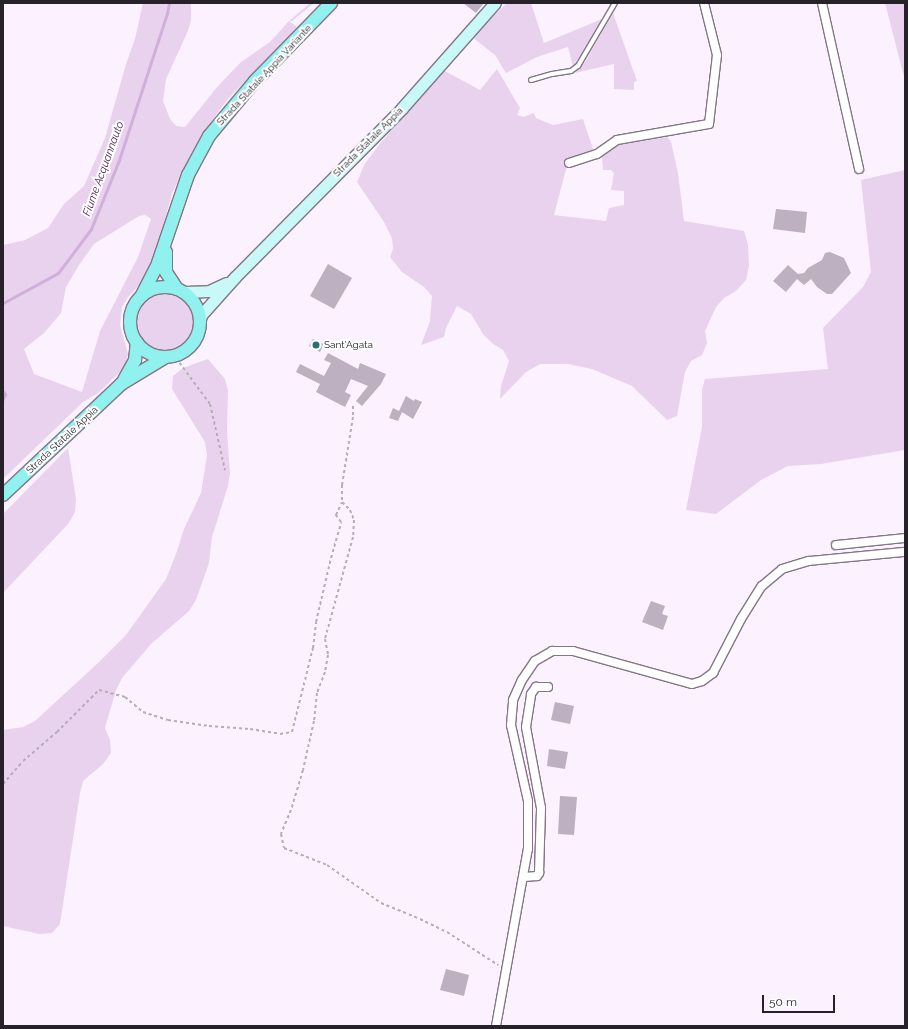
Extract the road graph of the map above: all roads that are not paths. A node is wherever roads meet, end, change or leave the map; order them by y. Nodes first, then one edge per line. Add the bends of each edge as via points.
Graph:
1 (331, 3) edge
2 (496, 3) edge
3 (615, 3) edge
4 (704, 3) edge
5 (822, 3) edge
6 (531, 80) dead end
7 (569, 163) dead end
8 (859, 169) dead end
9 (167, 239) junction
10 (235, 277) junction
11 (180, 290) junction
12 (142, 295) junction
13 (200, 320) junction
14 (137, 342) junction
15 (170, 356) junction
16 (121, 384) junction
17 (3, 495) edge
18 (905, 538) edge
19 (836, 545) dead end
20 (905, 552) edge
21 (548, 687) dead end
22 (524, 877) junction
23 (496, 1026) edge

1 - 9 main road, Strada Statale Appia Variante via 255,81 209,136 188,175
2 - 10 street, Strada Statale Appia via 402,108
3 - 6 lane via 578,66 571,72
4 - 7 street via 718,55 709,124 617,140 597,154
5 - 8 street
9 - 11 main road, Strada Statale Appia Variante via 166,272
9 - 12 main road, Strada Statale Appia Variante via 153,277
10 - 11 street, Strada Statale Appia via 209,292
10 - 13 street, Strada Statale Appia
11 - 12 main road, Strada Statale Appia via 165,287 153,289
11 - 13 main road via 195,304
12 - 14 main road, Strada Statale Appia via 131,312 131,328
13 - 15 main road, Strada Statale Appia via 199,330 193,342 183,352
14 - 15 main road via 150,353
14 - 16 main road, Strada Statale Appia via 135,360
15 - 16 main road, Strada Statale Appia
16 - 17 main road, Strada Statale Appia
18 - 19 street
20 - 22 street via 809,561 782,569 762,586 741,619 713,673 692,684 572,651 552,651 535,661 513,700 511,725 528,801 528,849
21 - 22 street via 536,687 531,694 526,727 541,808 539,872 537,876
22 - 23 street

